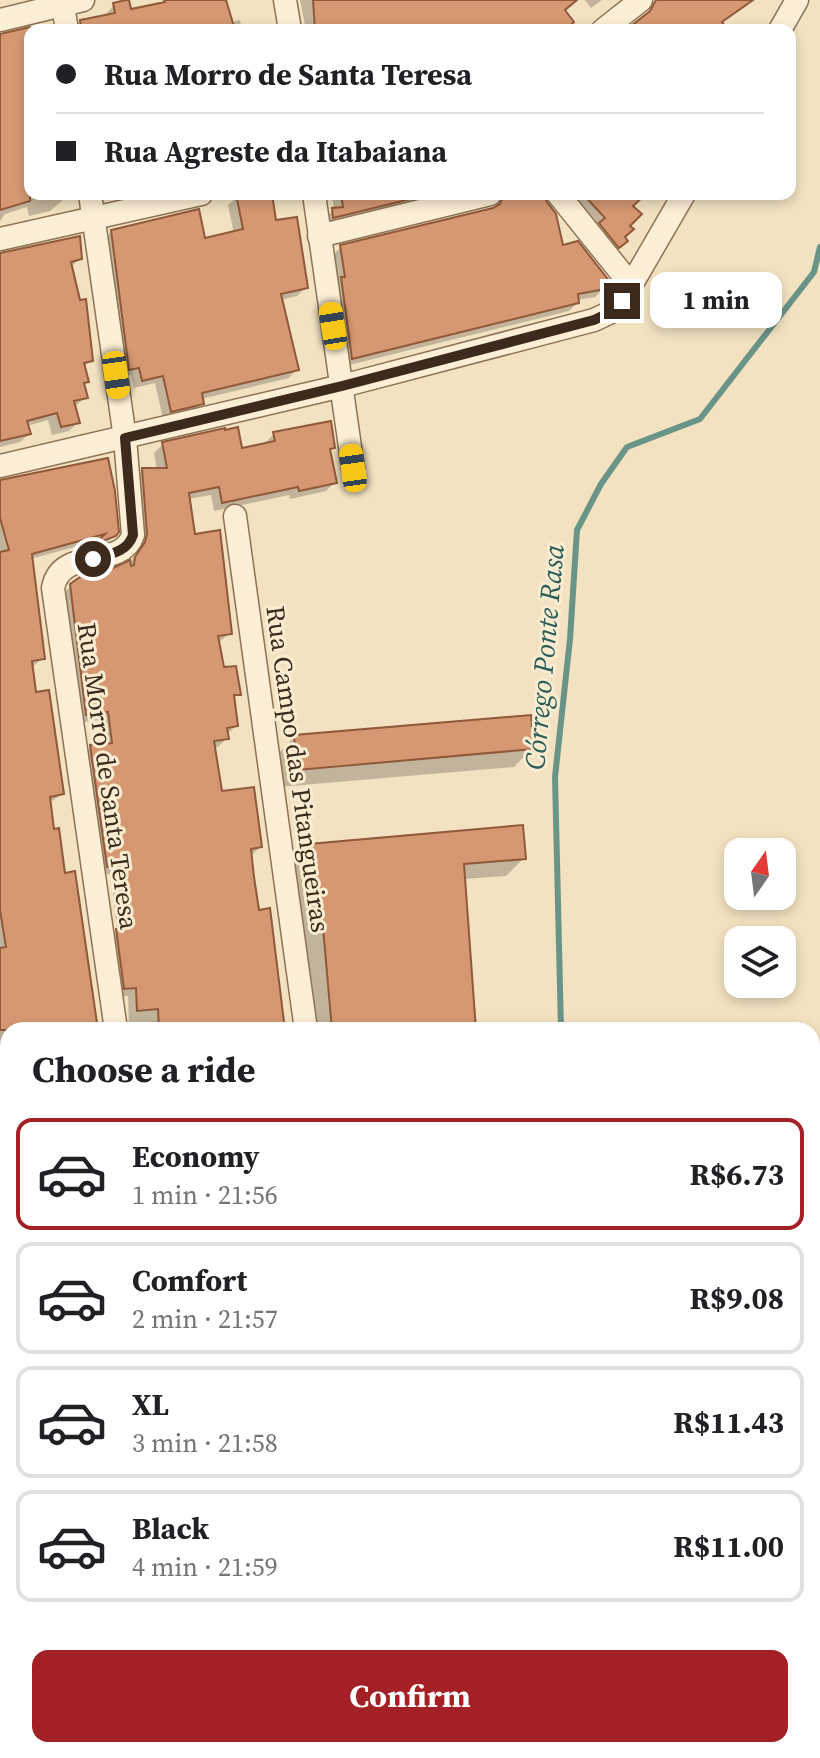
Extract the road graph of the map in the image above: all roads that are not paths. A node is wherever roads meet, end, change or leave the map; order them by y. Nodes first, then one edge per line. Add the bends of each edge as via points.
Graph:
1 (285, 0) edge
2 (641, 0) edge
3 (797, 0) edge
4 (70, 2) edge
5 (0, 20) edge
6 (68, 24) edge
7 (289, 24) edge
8 (611, 24) edge
9 (783, 24) edge
10 (91, 200) edge
11 (174, 200) edge
12 (315, 200) edge
13 (466, 200) edge
14 (563, 200) edge
15 (681, 200) edge
16 (93, 218) junction
17 (319, 236) junction
18 (0, 239) edge
19 (631, 285) junction
20 (342, 386) junction
21 (125, 438) junction
22 (0, 466) edge
23 (353, 468) dead end
24 (235, 516) dead end
25 (115, 1022) edge
26 (305, 1022) edge

1 - 7 street
2 - 8 street
3 - 9 street
4 - 5 street
4 - 6 street
10 - 16 street
11 - 16 street
12 - 17 street
13 - 17 street
14 - 19 street
15 - 19 street
16 - 18 street
16 - 21 street
17 - 20 street
19 - 20 street via 611,312 594,320
20 - 21 street
20 - 23 street
21 - 22 street
21 - 25 street, Rua Morro de Santa Teresa via 131,543 63,567 53,588
24 - 26 street, Rua Campo das Pitangueiras

